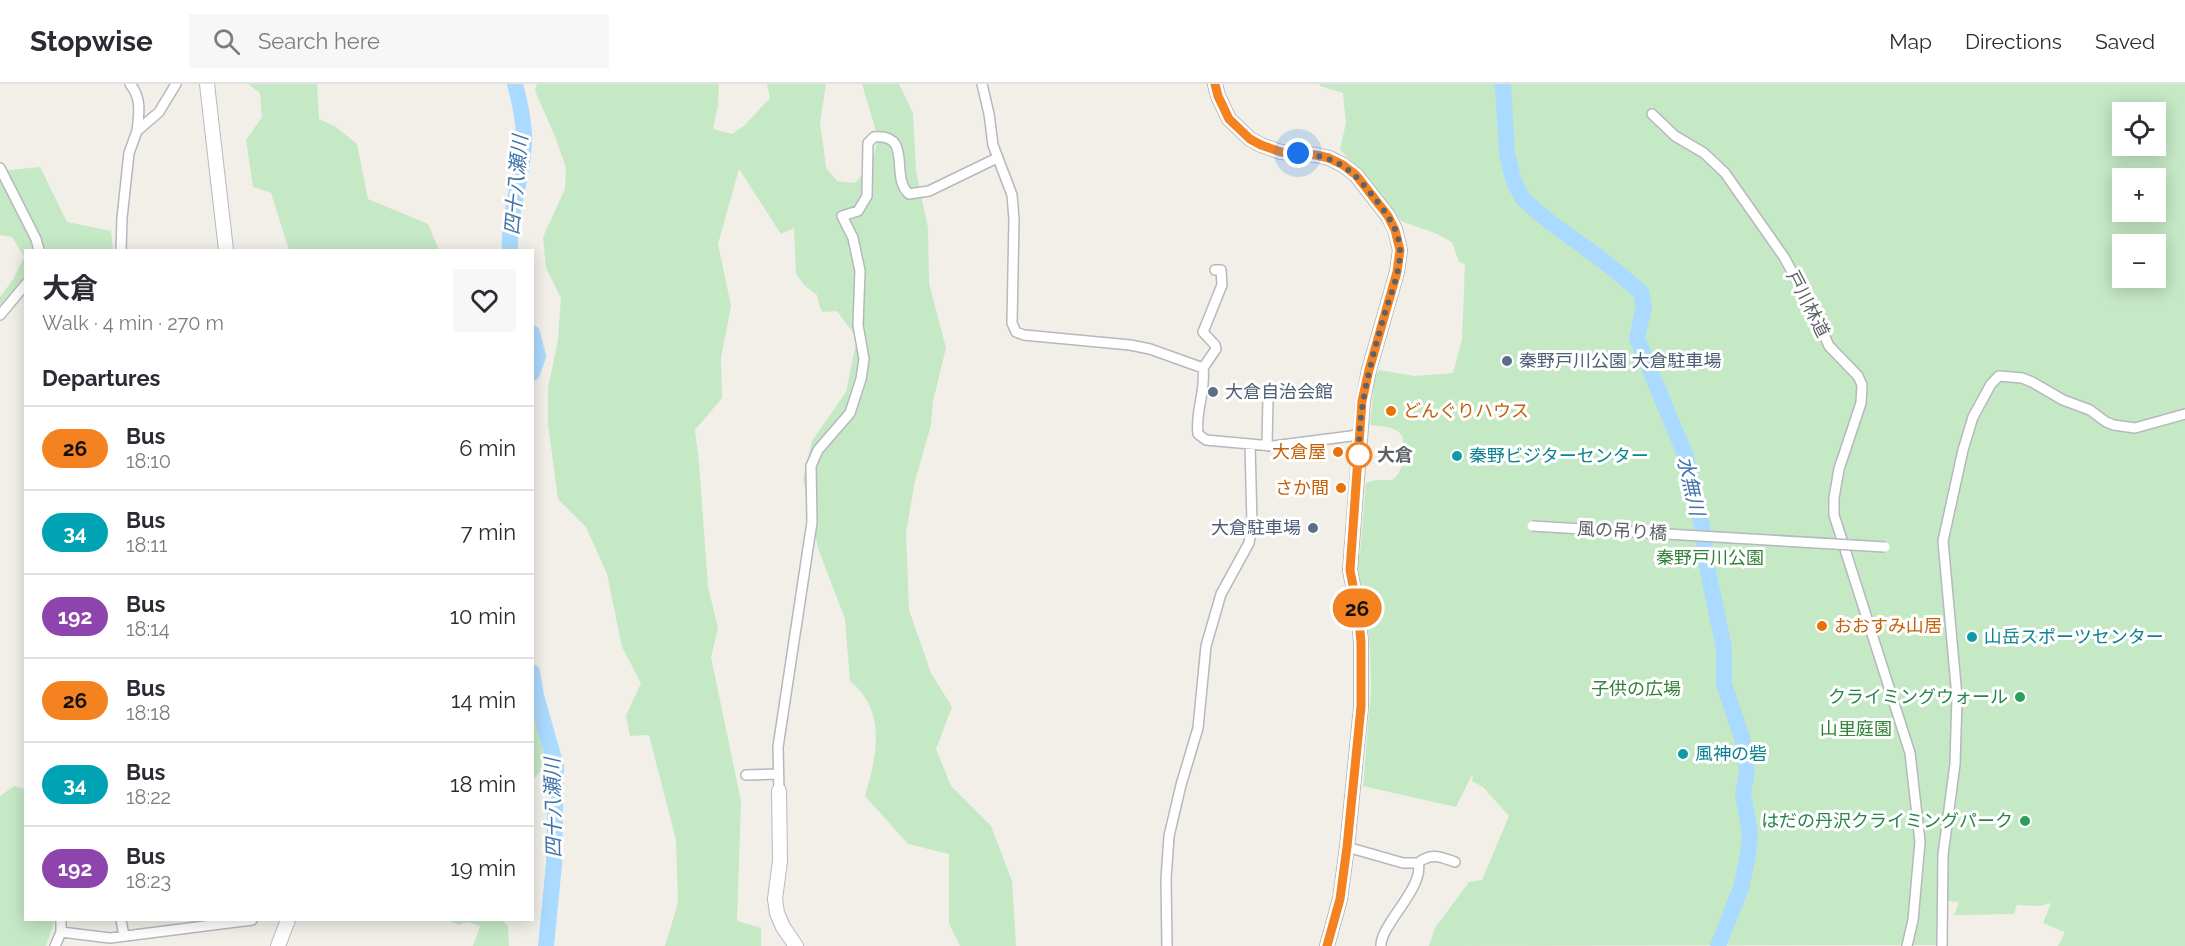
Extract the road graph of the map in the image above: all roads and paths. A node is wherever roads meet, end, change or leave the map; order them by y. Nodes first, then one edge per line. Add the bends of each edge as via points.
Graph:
1 (130, 84) edge
2 (176, 84) edge
3 (207, 84) edge
4 (982, 84) edge
5 (1215, 84) edge
6 (1652, 114) dead end
7 (137, 131) junction
8 (997, 158) junction
9 (0, 168) edge
10 (39, 249) edge
11 (121, 249) edge
12 (226, 249) edge
13 (1215, 270) dead end
14 (24, 286) edge
15 (0, 315) edge
16 (1203, 368) junction
17 (1269, 398) dead end
18 (2185, 414) edge
19 (1360, 433) junction
20 (1250, 445) junction
21 (1267, 446) junction
22 (1532, 526) dead end
23 (1889, 547) dead end
24 (778, 774) junction
25 (747, 775) dead end
26 (779, 791) joint
27 (1347, 847) junction
28 (1455, 862) dead end
29 (1418, 863) junction
30 (61, 921) edge
31 (121, 921) edge
32 (236, 921) edge
33 (288, 921) edge
34 (188, 924) edge
35 (61, 932) junction
36 (124, 936) junction
37 (55, 946) edge
38 (278, 946) edge
39 (796, 946) edge
40 (1167, 946) edge
41 (1327, 946) edge
42 (1381, 946) edge
43 (1907, 946) edge
44 (1942, 946) edge

1 - 7 street via 138,99
2 - 7 street via 159,112
3 - 12 main road
4 - 8 street
5 - 19 main road via 1238,129 1261,145 1281,152 1316,155 1343,165 1356,175 1395,230 1400,250 1397,272 1369,370
6 - 43 street, 戸川林道 via 1725,173 1784,257 1829,346 1858,376 1862,386 1861,403 1839,468 1834,515 1910,753 1920,842
7 - 11 street via 129,153
8 - 16 street via 1012,195 1012,323 1016,332 1130,345
8 - 24 street via 959,178 909,194 903,188 898,148 885,136 873,137 868,143 867,196 858,211 842,216 853,238 860,271 858,325 864,359 850,413 818,450 811,466 812,522 778,747
9 - 10 street
13 - 16 street via 1221,270 1222,285 1203,332 1216,349
14 - 15 street
16 - 20 street via 1205,382 1196,423 1198,434 1206,440
17 - 21 street
18 - 44 street via 2135,428 2114,425 2032,382 1999,376 1973,417 1943,541 1957,719 1943,855
19 - 21 street
19 - 27 main road via 1350,570 1361,642 1361,707
20 - 21 street
20 - 40 street via 1249,543 1221,594 1206,646 1198,728 1169,836
22 - 23 street, 風の吊り橋, bridge
24 - 25 street
24 - 26 street
26 - 39 main road via 780,861 775,899 777,913
27 - 29 street via 1403,863
27 - 41 main road via 1340,899
28 - 29 street via 1436,855
29 - 42 street via 1417,877 1381,938
30 - 35 street
31 - 36 street
32 - 34 street
33 - 38 main road
34 - 36 street
35 - 36 street
35 - 37 street

